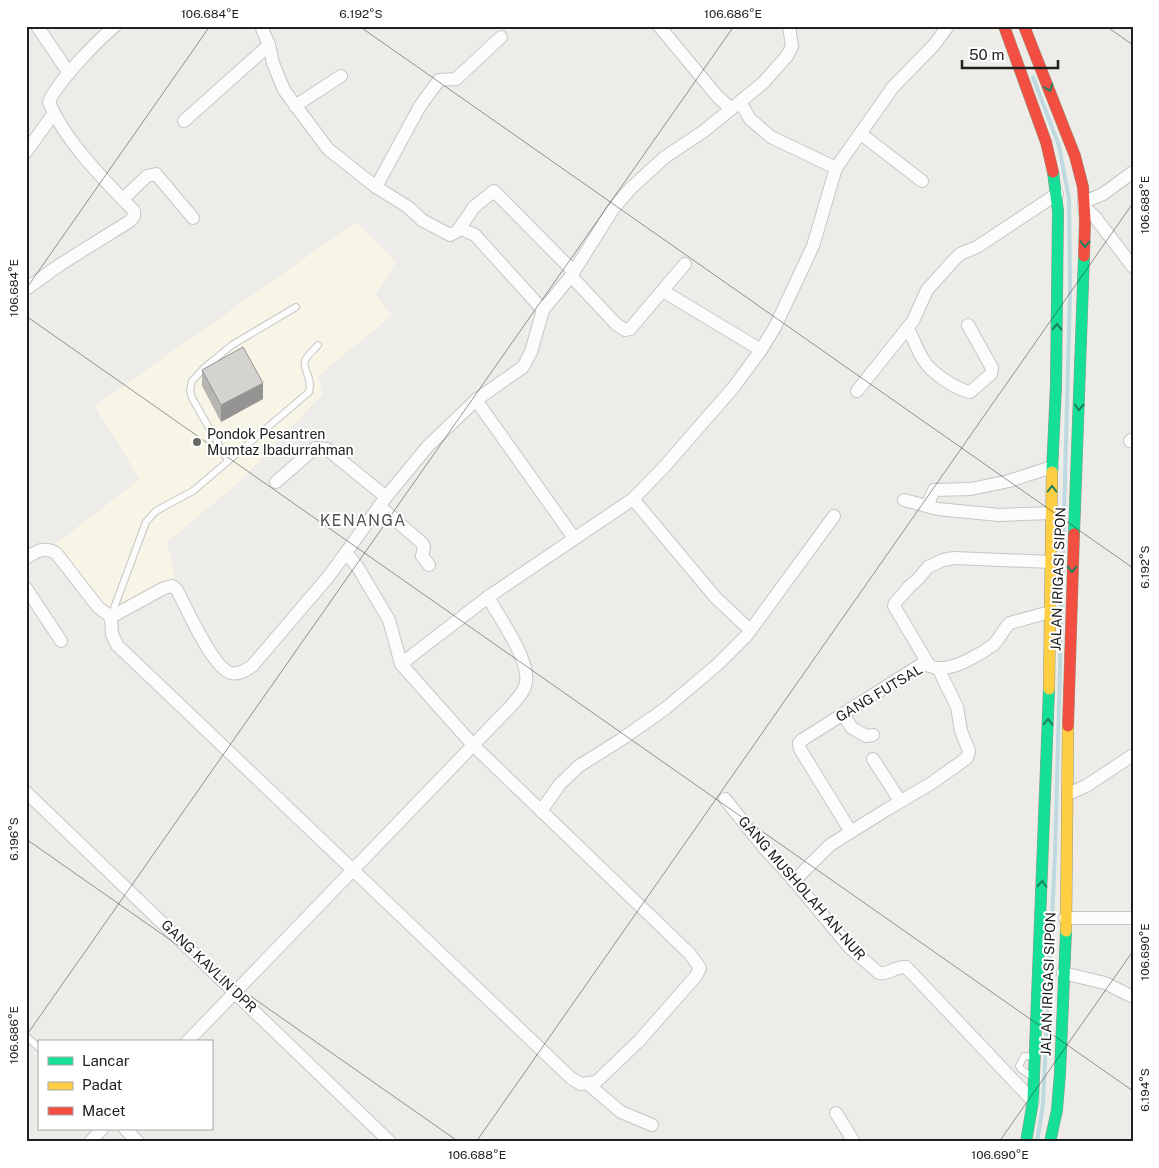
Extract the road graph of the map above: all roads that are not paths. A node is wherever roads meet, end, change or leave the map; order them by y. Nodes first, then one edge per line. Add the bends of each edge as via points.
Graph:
1 (37, 26) edge
2 (659, 26) edge
3 (789, 26) edge
4 (948, 26) edge
5 (1004, 26) edge
6 (1024, 26) edge
7 (111, 27) edge
8 (265, 28) edge
9 (500, 37) dead end
10 (269, 44) junction
11 (69, 73) junction
12 (341, 76) dead end
13 (295, 106) junction
14 (735, 106) junction
15 (54, 113) junction
16 (184, 121) dead end
17 (861, 134) junction
18 (26, 152) edge
19 (836, 168) junction
20 (1076, 172) junction
21 (1133, 172) edge
22 (922, 181) dead end
23 (1058, 184) junction
24 (376, 187) junction
25 (123, 198) junction
26 (1084, 205) junction
27 (193, 218) dead end
28 (459, 229) junction
29 (685, 264) dead end
30 (1133, 267) edge
31 (573, 274) junction
32 (26, 290) edge
33 (663, 291) junction
34 (296, 307) dead end
35 (543, 310) junction
36 (968, 325) dead end
37 (907, 328) junction
38 (318, 346) dead end
39 (762, 350) junction
40 (857, 392) dead end
41 (476, 400) junction
42 (228, 460) junction
43 (1052, 467) junction
44 (276, 482) dead end
45 (633, 498) junction
46 (904, 500) dead end
47 (382, 502) junction
48 (927, 506) junction
49 (1051, 513) junction
50 (834, 516) dead end
51 (574, 538) junction
52 (346, 553) junction
53 (26, 558) edge
54 (1051, 562) junction
55 (429, 565) dead end
56 (26, 588) edge
57 (488, 597) junction
58 (1050, 612) junction
59 (111, 617) junction
60 (750, 630) junction
61 (61, 641) dead end
62 (400, 664) junction
63 (933, 666) junction
64 (843, 715) junction
65 (873, 735) dead end
66 (473, 746) junction
67 (1133, 755) edge
68 (873, 759) dead end
69 (26, 792) edge
70 (1068, 794) junction
71 (725, 799) dead end
72 (900, 801) junction
73 (541, 811) junction
74 (851, 832) junction
75 (353, 869) junction
76 (794, 881) junction
77 (1065, 918) junction
78 (1133, 918) edge
79 (1064, 973) junction
80 (236, 992) junction
81 (1133, 997) edge
82 (26, 1036) edge
83 (189, 1040) edge
84 (38, 1047) edge
85 (588, 1084) junction
86 (1033, 1101) junction
87 (836, 1113) dead end
88 (652, 1125) dead end
89 (101, 1130) edge
90 (126, 1130) edge
91 (90, 1142) edge
92 (138, 1142) edge
93 (390, 1142) edge
94 (854, 1142) edge
95 (1026, 1142) edge
96 (1050, 1142) edge

1 - 11 street
2 - 14 street via 717,96
3 - 14 street via 792,46 787,56 763,83
4 - 17 street via 893,87
5 - 23 street, JALAN IRIGASI SIPON
6 -> 20 street, JALAN IRIGASI SIPON via 1042,68
7 - 11 street
8 - 10 street
9 - 24 street via 456,79 439,80 420,106
10 - 13 street via 284,90
10 - 16 street
11 - 15 street via 49,102
12 - 13 street
13 - 24 street via 328,150
14 - 19 street via 771,137
14 - 31 street via 665,157 630,189 613,209
15 - 18 street
15 - 25 street via 84,158
17 - 19 street
17 - 22 street
19 - 39 street via 813,246
20 - 23 street
20 - 26 street, JALAN IRIGASI SIPON
21 - 26 street
23 - 37 street via 977,247 960,254 927,290
43 -> 23 street, JALAN IRIGASI SIPON
24 - 28 street via 408,206 422,220 450,235
25 - 27 street via 147,176 154,174 160,176
25 - 32 street via 134,211 130,221
26 - 30 street
26 -> 70 street, JALAN IRIGASI SIPON
28 - 31 street via 474,207 494,191
28 - 35 street via 480,238
29 - 33 street
31 - 33 street via 616,324 625,330 630,329
31 - 35 street
33 - 39 street
34 - 42 lane via 232,345 192,381 192,398
35 - 41 street via 532,352 523,367
36 - 37 street via 992,368 988,377 970,392 929,368
37 - 40 street
38 - 42 lane via 304,365 310,380 309,392
39 - 45 street via 733,388
41 - 47 street via 428,446
41 - 51 street
42 - 59 lane via 193,491 156,511 146,522
43 - 48 street via 971,489 934,490
49 -> 43 street, JALAN IRIGASI SIPON
44 - 47 street via 320,447 337,456
45 - 51 street
45 - 60 street via 716,598
46 - 48 street
47 - 52 street
47 - 55 street via 422,543 422,556
48 - 49 street via 999,515
49 - 54 street, JALAN IRIGASI SIPON
50 - 60 street
51 - 57 street
52 - 59 street via 272,644 252,666 240,673 230,673 216,661 172,586
52 - 62 street via 390,620
53 - 59 street via 41,549 56,553 98,607
54 - 58 street, JALAN IRIGASI SIPON
54 - 63 street via 954,558 928,567 894,606
56 - 61 street
57 - 62 street
57 - 66 street via 521,655 526,683 509,708
58 - 63 street, GANG FUTSAL via 1010,623 994,644 961,664
86 -> 58 street, JALAN IRIGASI SIPON
59 - 75 street via 112,634 117,645
60 - 73 street via 717,665 666,708 579,766 560,784
62 - 66 street
63 - 64 street, GANG FUTSAL via 922,664
63 - 72 street via 957,707 968,750 967,758
64 - 65 street via 852,728 866,736
64 - 74 street, GANG FUTSAL via 799,743
66 - 73 street
66 - 75 street
67 - 70 street
68 - 72 street
69 - 80 street, GANG KAVLIN DPR
70 - 77 street, JALAN IRIGASI SIPON
71 - 76 street, GANG MUSHOLAH AN-NUR
72 - 74 street
73 - 85 street via 690,954 700,968 639,1041 596,1082
74 - 76 street via 830,845
75 - 80 street
75 - 85 street via 571,1078
76 - 86 street, GANG MUSHOLAH AN-NUR via 850,948 874,970 884,974 906,967
77 - 78 street
77 - 79 street, JALAN IRIGASI SIPON
79 - 81 street via 1105,983
79 - 96 street, JALAN IRIGASI SIPON via 1057,1110
80 - 83 street
80 - 93 street, GANG KAVLIN DPR
82 - 84 lane
85 - 88 street via 621,1112
86 - 95 street, JALAN IRIGASI SIPON
87 - 94 street
89 - 91 street
90 - 92 street

